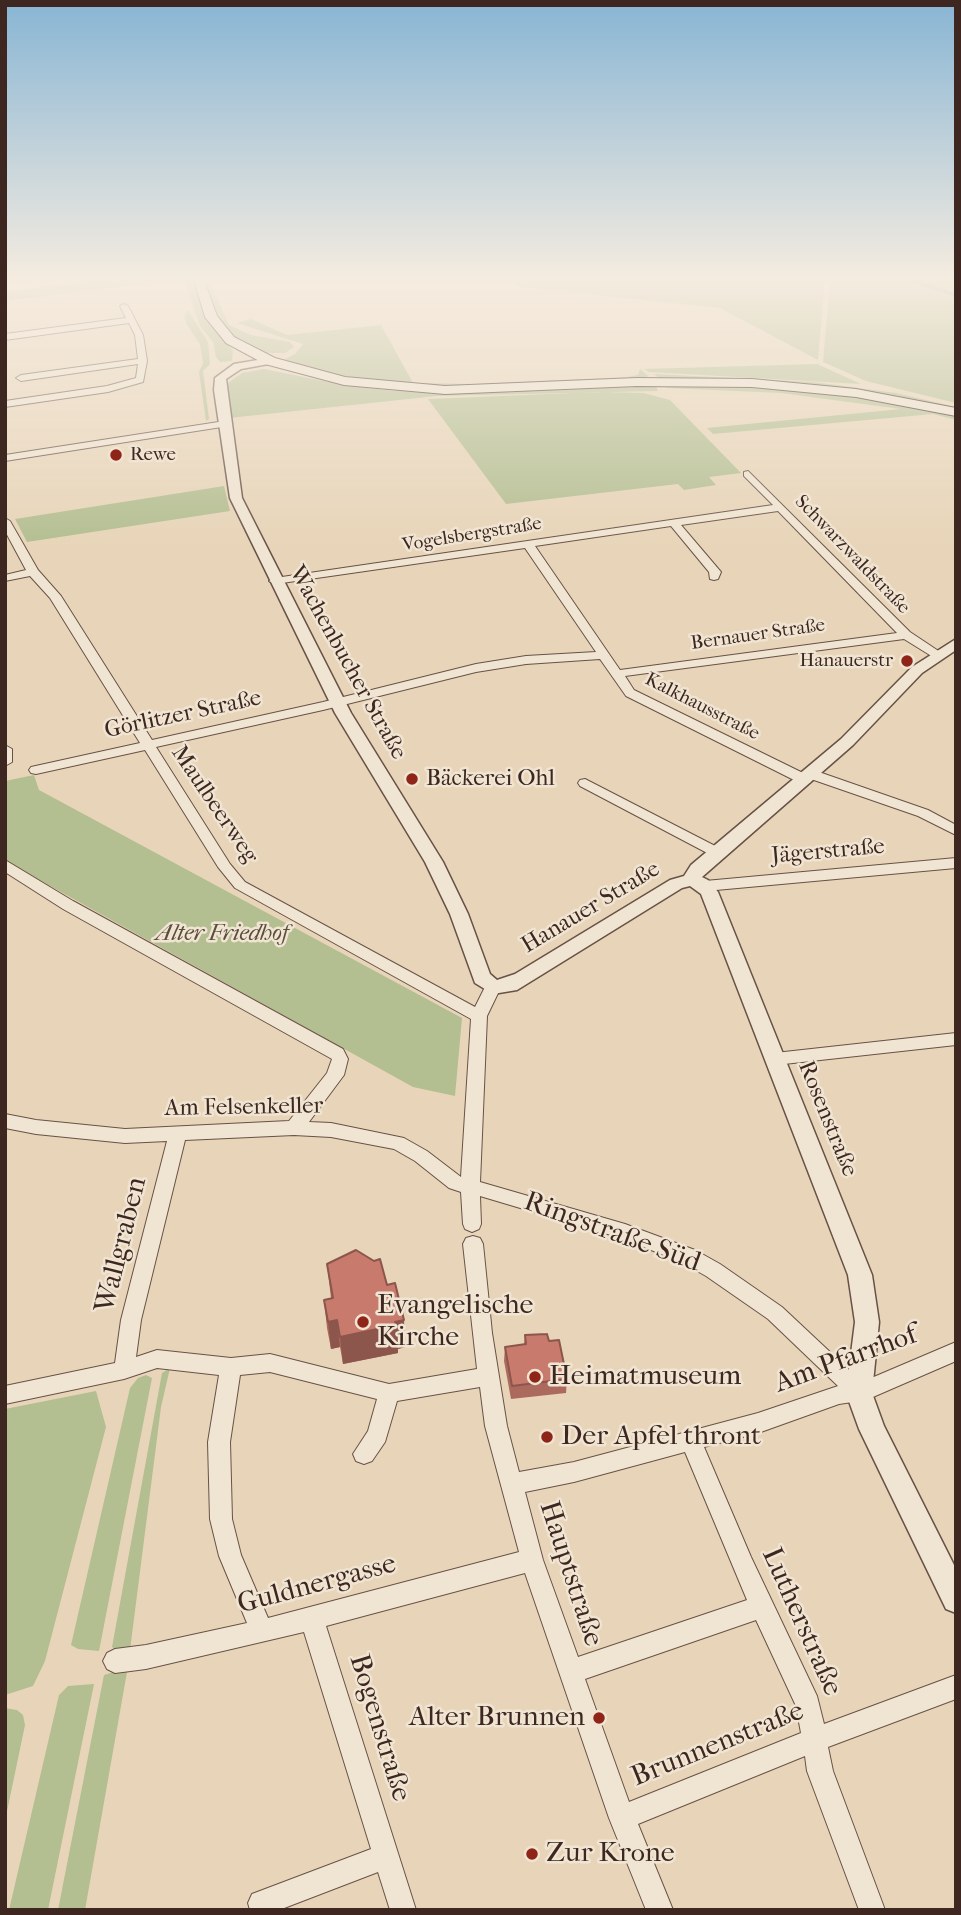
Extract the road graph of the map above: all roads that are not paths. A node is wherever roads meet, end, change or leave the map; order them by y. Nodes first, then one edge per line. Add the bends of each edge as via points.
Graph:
1 (83, 369) edge
2 (142, 369) edge
3 (233, 369) edge
4 (247, 369) edge
5 (298, 369) edge
6 (21, 378) dead end
7 (221, 384) junction
8 (5, 404) edge
9 (956, 412) edge
10 (225, 424) junction
11 (5, 458) edge
12 (748, 474) dead end
13 (781, 507) junction
14 (5, 521) edge
15 (674, 523) junction
16 (529, 545) junction
17 (33, 572) junction
18 (714, 577) dead end
19 (5, 578) edge
20 (275, 581) junction
21 (906, 635) junction
22 (956, 643) edge
23 (937, 654) junction
24 (603, 655) junction
25 (615, 674) junction
26 (338, 701) junction
27 (146, 744) junction
28 (5, 749) edge
29 (5, 762) edge
30 (36, 770) dead end
31 (808, 777) junction
32 (585, 783) dead end
33 (956, 831) edge
34 (716, 852) junction
35 (956, 863) edge
36 (5, 865) edge
37 (698, 883) junction
38 (493, 986) junction
39 (479, 1016) junction
40 (956, 1039) edge
41 (775, 1059) junction
42 (7, 1120) edge
43 (294, 1128) junction
44 (178, 1134) junction
45 (470, 1188) junction
46 (956, 1351) edge
47 (231, 1367) junction
48 (124, 1370) junction
49 (487, 1377) junction
50 (389, 1393) junction
51 (859, 1393) junction
52 (5, 1395) edge
53 (691, 1441) junction
54 (364, 1454) dead end
55 (511, 1484) junction
56 (532, 1560) junction
57 (956, 1599) edge
58 (763, 1606) junction
59 (312, 1618) junction
60 (262, 1631) junction
61 (115, 1661) dead end
62 (570, 1672) junction
63 (956, 1687) edge
64 (814, 1740) junction
65 (622, 1818) junction
66 (387, 1856) junction
67 (261, 1903) dead end
68 (403, 1910) edge
69 (660, 1910) edge
70 (872, 1910) edge

1 - 6 street
2 - 8 street via 142,377 129,385
3 - 7 street
4 - 7 street
5 - 9 main road via 392,387 479,389 718,381 832,390
7 - 10 street, Wachenbucher Straße
10 - 11 street
10 - 20 street, Wachenbucher Straße via 236,498
12 - 13 street, Schwarzwaldstraße
13 - 15 street, Vogelsbergstraße
13 - 21 street, Schwarzwaldstraße
14 - 17 street, Maulbeerweg
15 - 16 street, Vogelsbergstraße
15 - 18 street via 715,572
16 - 20 street, Vogelsbergstraße
16 - 24 street, Kalkhausstraße
17 - 19 street
17 - 27 street, Maulbeerweg via 55,596
20 - 26 street, Wachenbucher Straße
21 - 23 street, Schwarzwaldstraße
21 - 25 street, Bernauer Straße
22 - 23 street, Hanauer Straße
23 - 31 street, Hanauer Straße
24 - 25 street, Kalkhausstraße
24 - 26 street via 489,666
25 - 31 street, Kalkhausstraße via 637,698
26 - 27 street, Görlitzer Straße
26 - 38 street, Wachenbucher Straße via 434,862 482,978
27 - 30 street, Görlitzer Straße
27 - 39 street, Maulbeerweg via 240,885
28 - 29 street
31 - 33 street, Kalkhausstraße via 923,813
31 - 34 street, Hanauer Straße
32 - 34 street
34 - 37 street, Hanauer Straße via 697,869
35 - 37 street, Jägerstraße
36 - 43 street via 68,905 337,1053 341,1059 335,1075
37 - 38 street, Hanauer Straße via 676,884 522,979
37 - 41 street, Rosenstraße
38 - 39 street
39 - 45 street
40 - 41 street
41 - 51 street, Rosenstraße via 864,1290 867,1322
42 - 44 street, Am Felsenkeller via 97,1135
43 - 44 street, Am Felsenkeller
43 - 45 street, Am Felsenkeller via 398,1143 448,1180
44 - 48 street, Wallgraben via 131,1320
45 - 49 street, Hauptstraße
45 - 51 street, Ringstraße Süd via 613,1228 688,1256 749,1292
46 - 51 street, Am Pfarrhof
47 - 48 street via 157,1359
47 - 50 street via 270,1363
47 - 60 street via 219,1442 221,1519 238,1576
48 - 52 street
49 - 50 street
49 - 55 street, Hauptstraße
50 - 54 street via 377,1435
51 - 53 street, Am Pfarrhof via 839,1395
51 - 57 street, Ringstraße Süd via 872,1429
53 - 55 street, Am Pfarrhof
53 - 58 street, Lutherstraße
55 - 56 street, Hauptstraße
56 - 59 street, Guldnergasse
56 - 62 street, Hauptstraße
58 - 62 street
58 - 64 street, Lutherstraße via 808,1705
59 - 60 street, Guldnergasse
59 - 66 street, Bogenstraße
60 - 61 street, Guldnergasse
62 - 65 street, Hauptstraße
63 - 64 street, Brunnenstraße
64 - 65 street, Brunnenstraße
64 - 70 street, Lutherstraße via 820,1771
65 - 69 street, Hauptstraße
66 - 67 street
66 - 68 street, Bogenstraße

